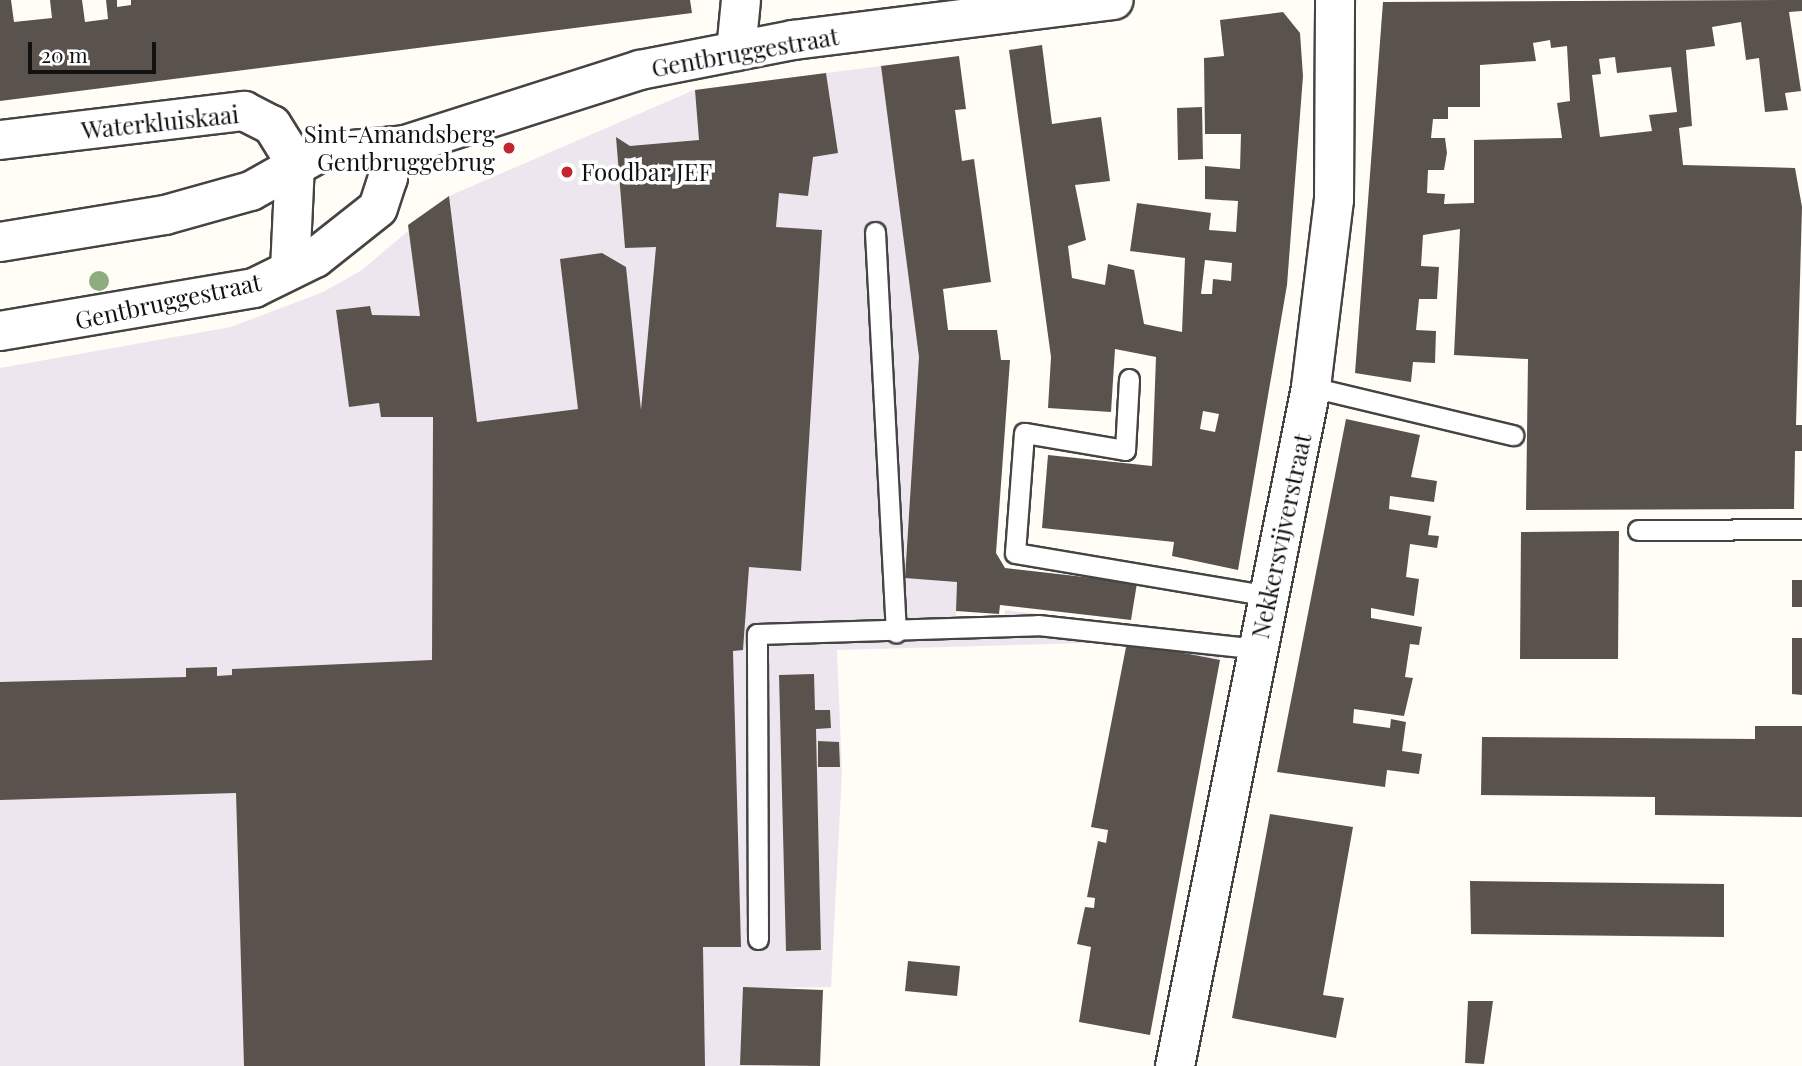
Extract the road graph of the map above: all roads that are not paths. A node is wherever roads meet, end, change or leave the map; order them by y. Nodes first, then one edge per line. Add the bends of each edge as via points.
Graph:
1 (741, 0) edge
2 (1114, 0) edge
3 (1335, 0) edge
4 (736, 51) junction
5 (0, 140) edge
6 (387, 147) junction
7 (295, 162) junction
8 (875, 232) dead end
9 (0, 242) edge
10 (290, 270) junction
11 (0, 331) edge
12 (1129, 379) dead end
13 (1311, 387) junction
14 (1513, 435) dead end
15 (1802, 529) edge
16 (1638, 530) dead end
17 (1268, 596) junction
18 (896, 632) junction
19 (1258, 649) junction
20 (758, 939) dead end
21 (1175, 1066) edge

1 - 4 street
2 - 4 street, Gentbruggestraat
3 - 13 street, Nekkersvijverstraat via 1334,200
4 - 6 street, Gentbruggestraat via 640,70
5 - 7 street, Waterkluiskaai via 244,111 272,125
6 - 7 street, Gentbruggestraat via 319,153
6 - 10 street, Gentbruggestraat via 388,178 378,208
7 - 9 street, Gentbruggestraat via 251,191 203,205 84,232
7 - 10 street
8 - 18 lane
10 - 11 street, Gentbruggestraat via 254,288
12 - 17 lane via 1125,450 1024,433 1015,553
13 - 14 lane
13 - 17 street, Nekkersvijverstraat
15 - 16 lane
17 - 19 street, Nekkersvijverstraat
18 - 19 lane via 1038,625
18 - 20 lane via 757,634
19 - 21 street, Nekkersvijverstraat

